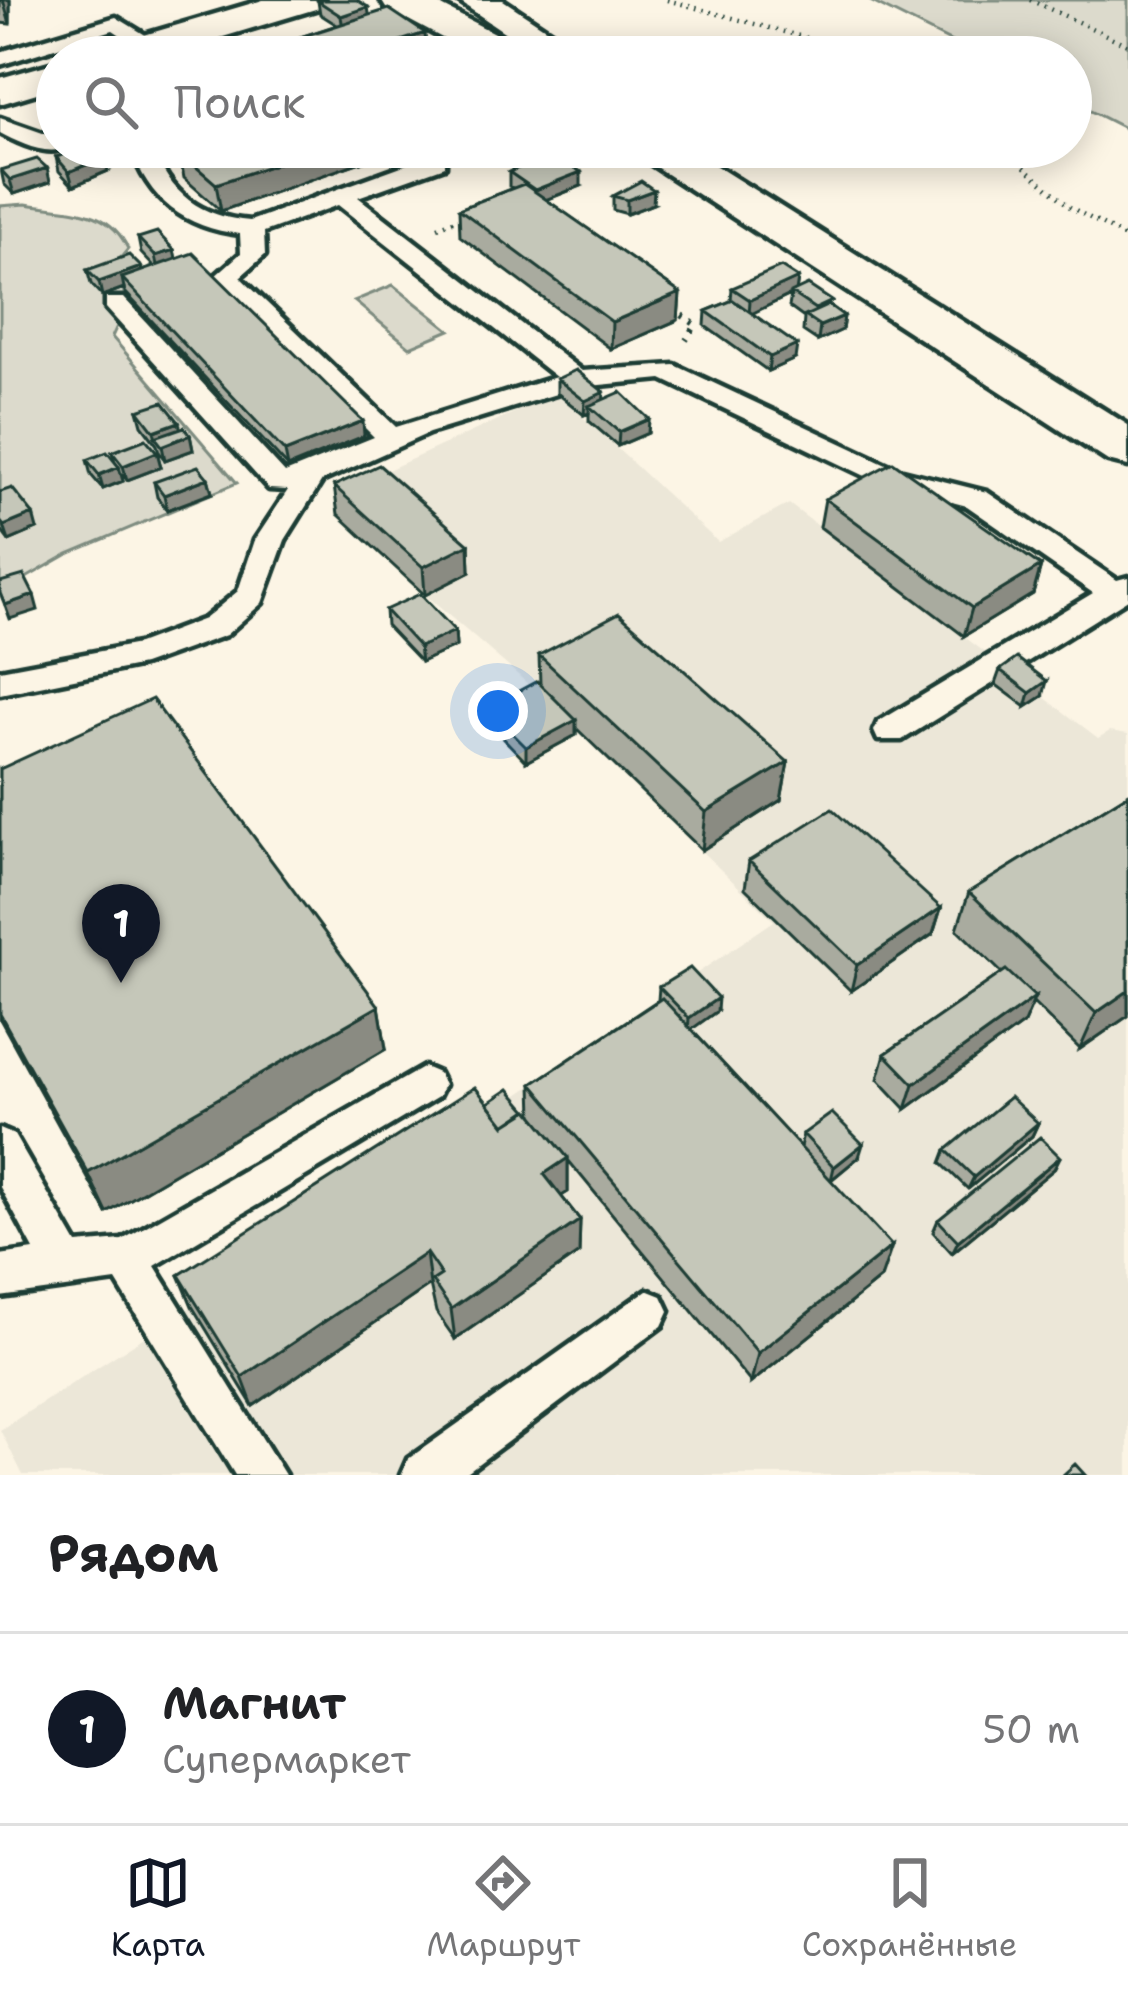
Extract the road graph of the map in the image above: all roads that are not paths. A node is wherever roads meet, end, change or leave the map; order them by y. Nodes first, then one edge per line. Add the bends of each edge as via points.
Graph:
1 (305, 0) edge
2 (400, 0) edge
3 (422, 0) edge
4 (476, 0) edge
5 (74, 36) edge
6 (123, 36) edge
7 (185, 36) edge
8 (470, 36) edge
9 (478, 36) edge
10 (535, 36) edge
11 (36, 48) edge
12 (0, 59) edge
13 (36, 80) edge
14 (0, 91) edge
15 (0, 124) edge
16 (36, 141) edge
17 (147, 168) edge
18 (418, 168) edge
19 (688, 168) edge
20 (750, 168) edge
21 (342, 196) junction
22 (252, 228) junction
23 (115, 303) dead end
24 (576, 380) junction
25 (1128, 400) edge
26 (391, 438) junction
27 (1128, 449) edge
28 (312, 475) junction
29 (1122, 590) edge
30 (0, 682) edge
31 (890, 731) dead end
32 (424, 1085) dead end
33 (0, 1148) edge
34 (128, 1260) junction
35 (66, 1265) junction
36 (0, 1276) edge
37 (647, 1311) dead end
38 (262, 1475) edge
39 (424, 1475) edge

1 - 7 main road
2 - 8 main road
3 - 9 main road
4 - 10 main road
5 - 6 lane via 116,23
11 - 12 lane
13 - 14 main road
15 - 16 lane
17 - 22 lane via 201,221
18 - 21 lane
19 - 27 main road
20 - 25 main road
21 - 22 lane
21 - 24 lane
22 - 26 lane via 254,255 226,277
23 - 28 lane via 279,483
24 - 26 lane
24 - 29 lane via 666,371 890,477 977,499
26 - 28 lane
28 - 30 lane via 270,540 250,596 215,627 142,654
29 - 31 lane
32 - 34 lane
33 - 35 lane
34 - 35 lane
34 - 38 lane
35 - 36 lane
37 - 39 lane

